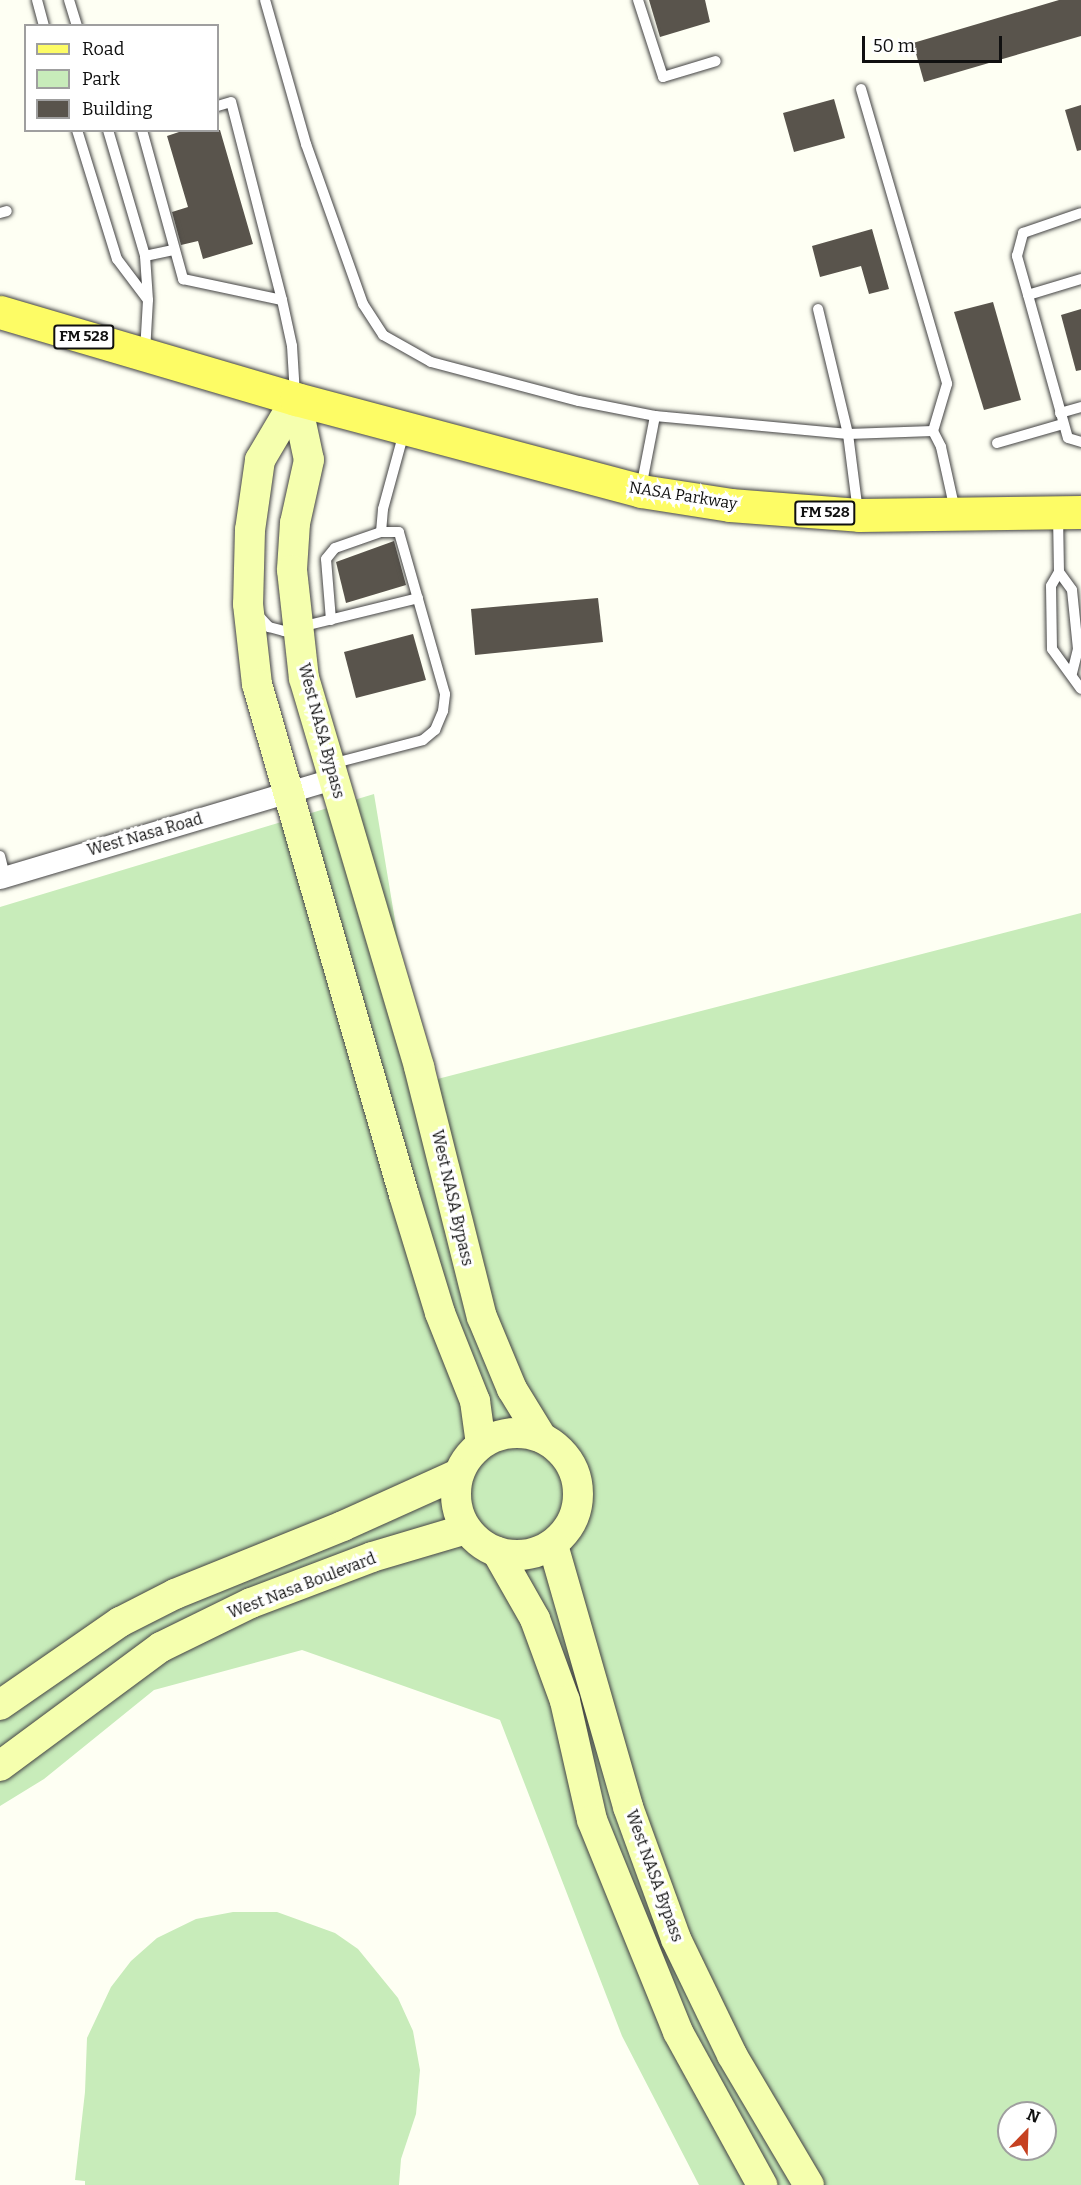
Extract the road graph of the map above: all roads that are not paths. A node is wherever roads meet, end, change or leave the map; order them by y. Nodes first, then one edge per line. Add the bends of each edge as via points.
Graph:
1 (36, 0) edge
2 (69, 0) edge
3 (265, 0) edge
4 (638, 0) edge
5 (43, 24) edge
6 (76, 24) edge
7 (716, 61) dead end
8 (861, 89) dead end
9 (219, 106) edge
10 (78, 132) edge
11 (109, 132) edge
12 (143, 132) edge
13 (1081, 213) edge
14 (174, 250) junction
15 (145, 256) junction
16 (1081, 279) edge
17 (1028, 295) junction
18 (148, 300) junction
19 (282, 300) junction
20 (818, 309) dead end
21 (0, 312) edge
22 (145, 355) junction
23 (296, 399) junction
24 (1081, 407) edge
25 (655, 416) junction
26 (1062, 419) junction
27 (404, 429) junction
28 (933, 431) junction
29 (848, 434) junction
30 (1081, 442) edge
31 (997, 443) dead end
32 (641, 491) junction
33 (1070, 513) edge
34 (859, 515) junction
35 (956, 516) junction
36 (381, 532) junction
37 (1059, 573) junction
38 (418, 598) junction
39 (248, 604) junction
40 (331, 620) junction
41 (296, 629) junction
42 (1072, 673) junction
43 (1081, 689) edge
44 (331, 772) junction
45 (289, 793) junction
46 (2, 870) edge
47 (542, 1438) junction
48 (481, 1443) junction
49 (458, 1474) junction
50 (466, 1529) junction
51 (553, 1545) junction
52 (497, 1552) junction
53 (0, 1705) edge
54 (0, 1767) edge
55 (762, 2185) edge
56 (809, 2185) edge

1 - 5 lane
2 - 6 lane
3 - 25 lane via 306,144 363,304 383,335 431,362 579,401
4 - 7 lane via 663,77
8 - 28 lane via 947,384
9 - 19 lane via 231,102
10 - 18 lane via 117,259
11 - 15 lane
12 - 14 lane
13 - 17 lane via 1027,228 1019,238 1017,256
14 - 15 lane
14 - 19 lane via 183,279
15 - 18 lane
16 - 17 lane
17 - 26 lane
18 - 22 lane
19 - 23 lane via 292,346
20 - 29 lane
21 - 22 main road, FM 528
22 - 23 main road, FM 528
23 - 27 main road, NASA Parkway / FM 528
23 - 39 street via 260,460 250,530
23 - 41 street, West NASA Bypass via 309,460 295,523 292,570
24 - 26 lane
25 - 29 lane
25 - 32 lane
26 - 30 lane via 1068,438
26 - 31 lane
27 - 32 main road, NASA Parkway / FM 528
27 - 36 lane via 383,509
28 - 29 lane
28 - 35 lane via 953,489
29 - 34 lane
32 - 34 main road, NASA Parkway / FM 528 via 730,505
33 - 35 main road, NASA Parkway / FM 528
33 - 37 lane
34 - 35 main road, NASA Parkway / FM 528
36 - 38 lane via 399,532
36 - 40 lane via 335,548 326,559
37 - 42 lane via 1072,590 1078,649
37 - 42 lane via 1051,586 1052,649
38 - 40 lane
38 - 44 lane via 445,694 435,730 423,740
39 - 41 lane via 276,630
39 - 45 street via 257,684
40 - 41 lane
41 - 44 street, West NASA Bypass via 304,678
42 - 43 lane
44 - 45 street, West Nasa Road
44 - 47 street, West NASA Bypass via 419,1067 482,1317 512,1389
45 - 46 street, West Nasa Road
45 - 48 street via 404,1196 440,1313 475,1401
47 - 48 street via 500,1434
47 - 51 street, West NASA Bypass via 559,1450 572,1467 578,1487 573,1518
48 - 49 street
49 - 50 street via 457,1512
49 - 53 street via 175,1594 120,1623
50 - 52 street, West NASA Bypass
50 - 54 street, West Nasa Boulevard via 372,1557 251,1603 161,1647
51 - 52 street via 516,1556
51 - 56 street, West NASA Bypass via 628,1807 676,1939 732,2055
52 - 55 street, West NASA Bypass via 535,1619 565,1701 592,1820 678,2032

